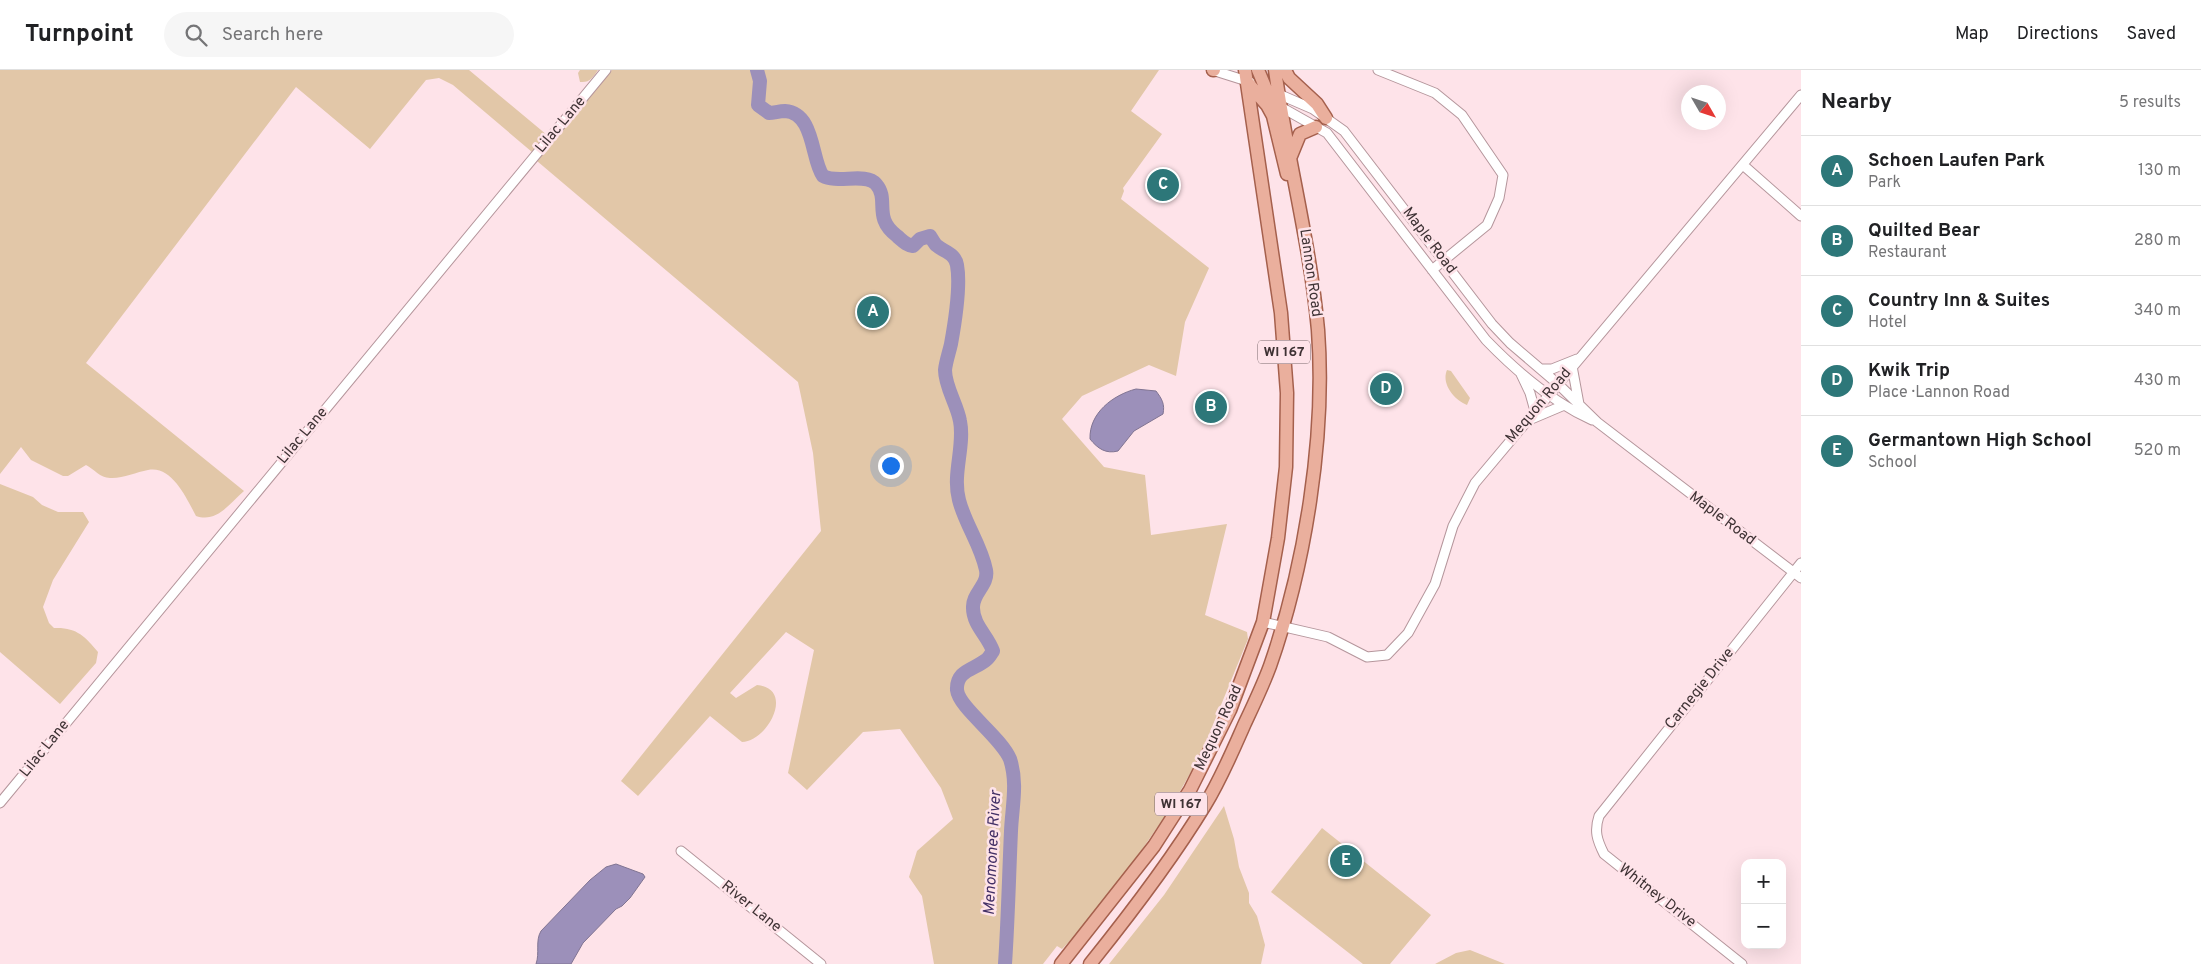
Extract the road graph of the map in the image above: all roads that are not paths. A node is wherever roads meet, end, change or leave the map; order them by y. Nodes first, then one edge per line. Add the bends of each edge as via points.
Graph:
1 (606, 70) edge
2 (1213, 70) edge
3 (1258, 70) edge
4 (1275, 70) edge
5 (1285, 70) edge
6 (1378, 70) edge
7 (1246, 76) edge
8 (1801, 95) edge
9 (1275, 96) junction
10 (1326, 118) junction
11 (1316, 127) junction
12 (1291, 156) junction
13 (1743, 165) junction
14 (1297, 191) junction
15 (1801, 216) edge
16 (1444, 261) junction
17 (1432, 270) junction
18 (1580, 357) junction
19 (1572, 366) junction
20 (1519, 370) junction
21 (1541, 370) junction
22 (1558, 384) junction
23 (1548, 394) junction
24 (1580, 404) junction
25 (1562, 406) junction
26 (1535, 411) junction
27 (1597, 422) junction
28 (1525, 423) junction
29 (1801, 563) edge
30 (1798, 575) edge
31 (1262, 622) junction
32 (1283, 626) junction
33 (0, 803) edge
34 (1600, 816) joint
35 (682, 851) dead end
36 (822, 964) edge
37 (1061, 964) edge
38 (1090, 964) edge
39 (1742, 964) edge

1 - 33 street, Lilac Lane
2 - 7 street, Maple Road
3 - 9 main road
4 - 9 main road, Lannon Road / WI 167
5 - 10 main road
6 - 16 street via 1435,93 1462,115 1503,175 1499,198 1486,224
7 - 9 street, Maple Road
7 - 9 street, Maple Road
7 - 14 main road via 1273,116 1286,172
7 - 31 main road, WI 167 via 1281,313 1287,393 1286,467 1278,538
8 - 13 street, Mequon Road
9 - 10 street, Maple Road via 1301,103
9 - 11 street, Maple Road
9 - 12 main road, Lannon Road / WI 167
10 - 16 street, Maple Road via 1349,137
11 - 12 main road via 1300,134
11 - 17 street, Maple Road via 1327,133 1340,149
12 - 14 main road, Lannon Road / WI 167
13 - 15 street
13 - 18 street, Mequon Road
14 - 32 main road, Lannon Road / WI 167 via 1310,259 1318,332 1319,411 1310,503
16 - 17 street
16 - 21 street, Maple Road via 1502,336
17 - 20 street, Maple Road via 1486,340
18 - 19 street, Mequon Road
18 - 21 street via 1552,369
19 - 22 street, Mequon Road
19 - 24 street
20 - 23 street, Maple Road
20 - 26 street
21 - 22 street, Maple Road
22 - 23 street, Mequon Road
22 - 24 street, Maple Road
23 - 25 street, Maple Road
23 - 26 street, Mequon Road
24 - 27 street, Maple Road
25 - 27 street, Maple Road
25 - 28 street
26 - 28 street, Mequon Road
27 - 30 street, Maple Road
28 - 32 street, Mequon Road via 1475,483 1453,526 1435,584 1408,633 1387,655 1367,656 1328,637
29 - 30 street, Carnegie Drive
30 - 34 street, Carnegie Drive
31 - 32 street, Mequon Road
31 - 37 main road, Mequon Road / WI 167 via 1230,710 1190,790 1154,846
32 - 38 main road, Mequon Road / WI 167 via 1270,667 1206,803 1165,867
34 - 39 street, Whitney Drive via 1596,826 1597,840 1604,854
35 - 36 street, River Lane

